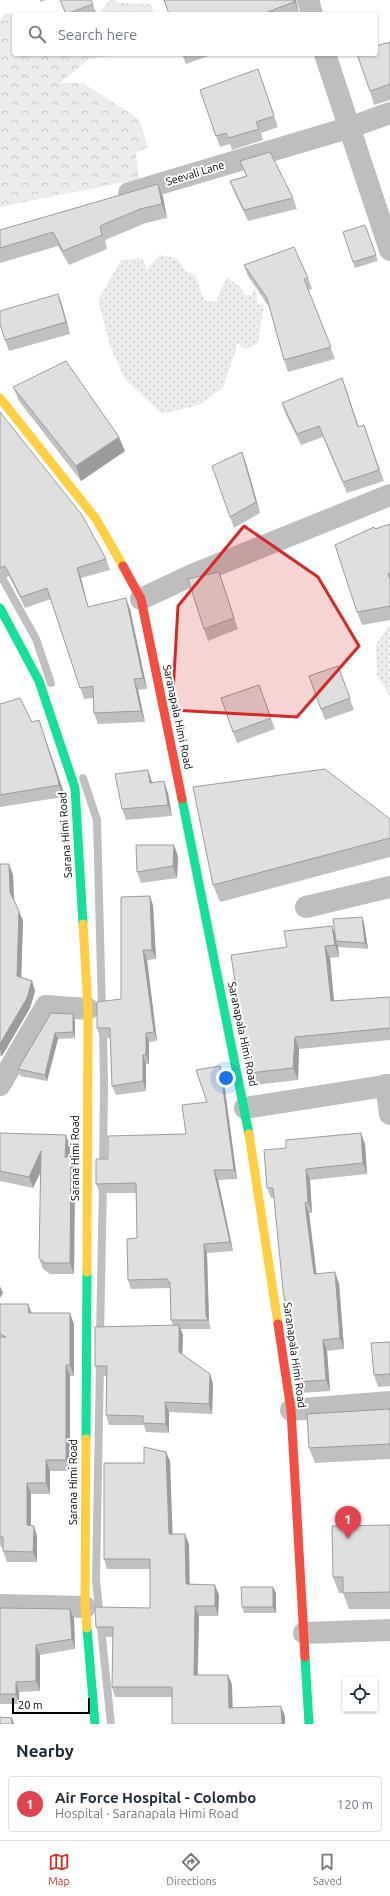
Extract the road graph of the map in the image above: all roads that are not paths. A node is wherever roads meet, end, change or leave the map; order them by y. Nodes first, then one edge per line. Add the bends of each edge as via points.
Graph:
1 (308, 0) edge
2 (311, 12) edge
3 (326, 56) edge
4 (390, 113) edge
5 (348, 128) junction
6 (114, 198) edge
7 (390, 250) edge
8 (0, 398) edge
9 (390, 495) edge
10 (141, 599) junction
11 (0, 608) edge
12 (390, 887) edge
13 (306, 907) dead end
14 (88, 1009) junction
15 (0, 1085) edge
16 (388, 1085) edge
17 (246, 1108) junction
18 (390, 1114) edge
19 (390, 1402) edge
20 (291, 1410) junction
21 (0, 1605) edge
22 (85, 1607) junction
23 (390, 1630) edge
24 (304, 1633) junction
25 (95, 1724) edge
26 (309, 1724) edge

1 - 2 street
3 - 5 street
4 - 5 street, Seevali Lane
5 - 6 street, Seevali Lane
5 - 7 street
8 - 10 street, Saranapala Himi Road via 96,519
9 - 10 street via 192,575
10 - 17 street, Saranapala Himi Road
11 - 14 street, Sarana Himi Road via 39,681 75,788
12 - 13 street
14 - 15 street via 46,1006
14 - 22 street, Sarana Himi Road
16 - 17 street
16 - 18 street
17 - 20 street, Saranapala Himi Road
19 - 20 street
20 - 24 street, Saranapala Himi Road
21 - 22 street
22 - 25 street, Sarana Himi Road
23 - 24 street
24 - 26 street, Saranapala Himi Road

